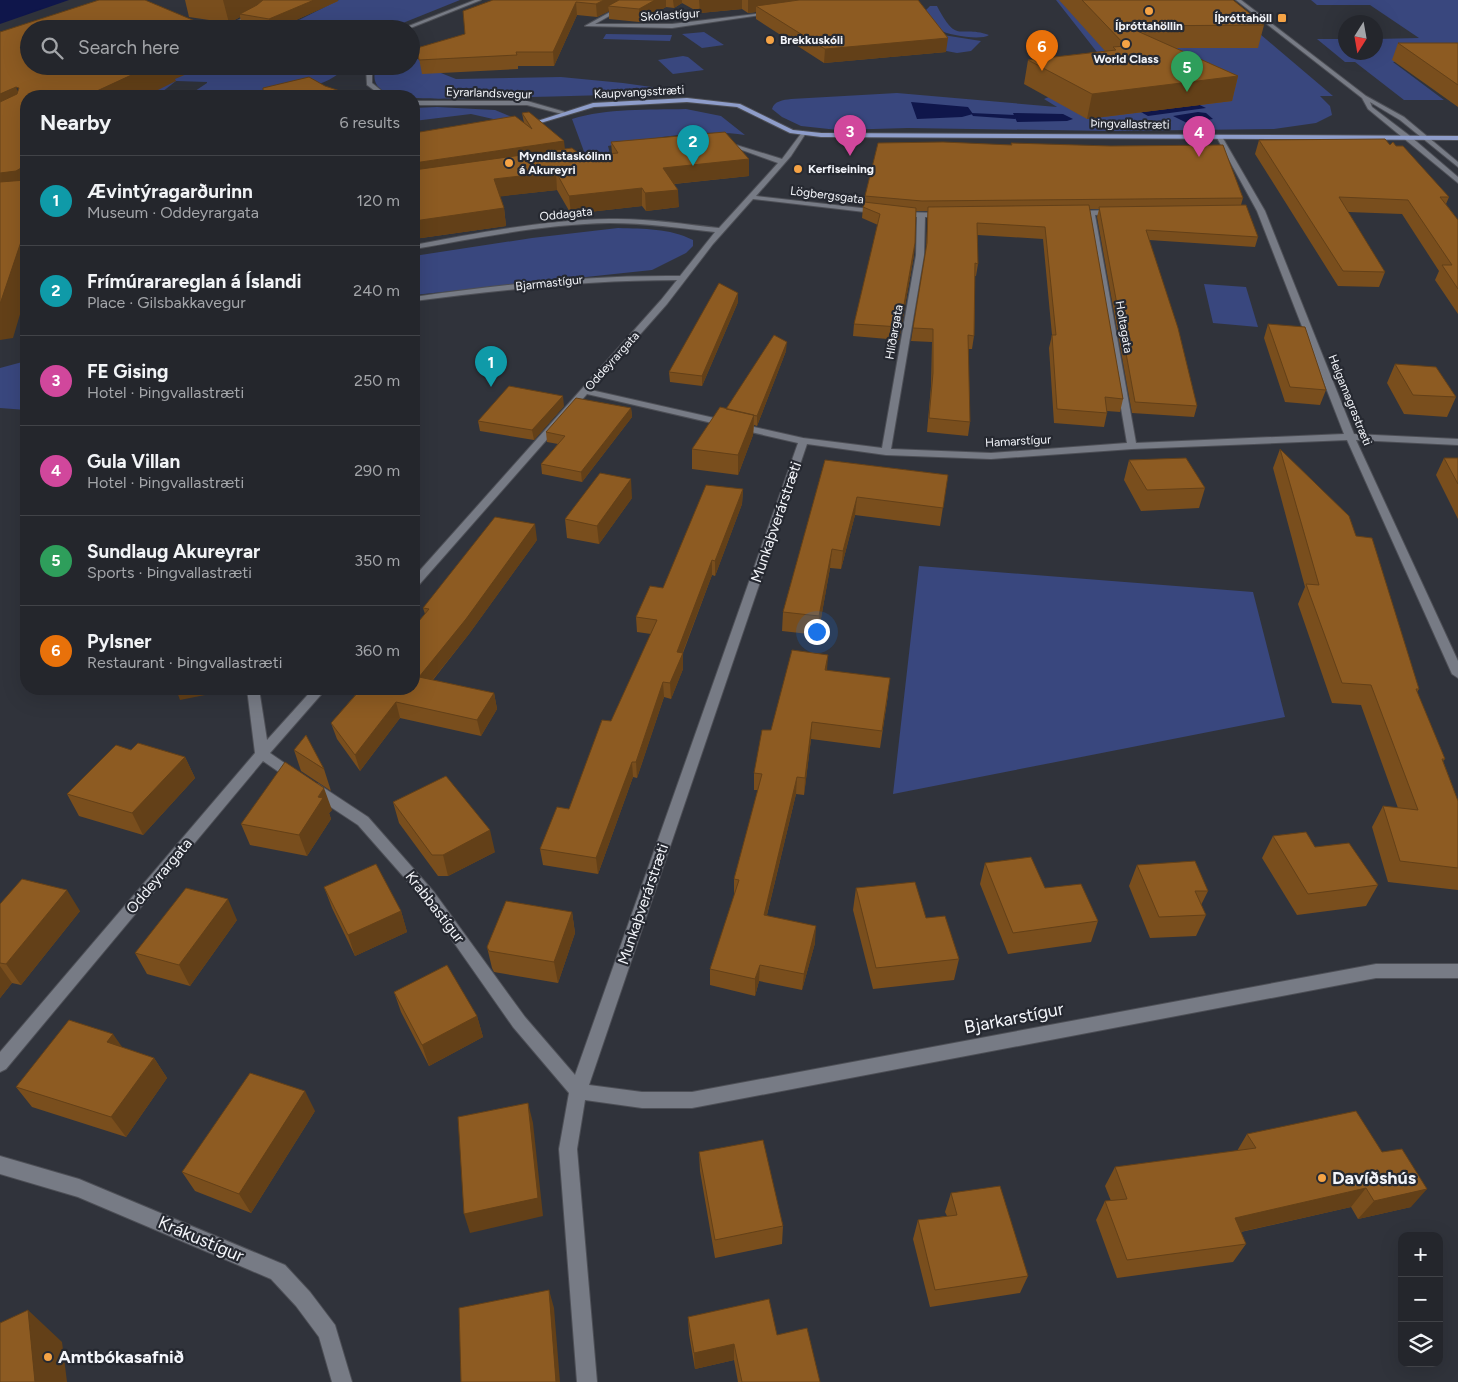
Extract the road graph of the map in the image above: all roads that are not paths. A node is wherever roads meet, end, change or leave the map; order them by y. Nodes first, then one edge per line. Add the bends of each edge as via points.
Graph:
1 (275, 0) edge
2 (479, 0) edge
3 (636, 0) edge
4 (1238, 0) edge
5 (783, 12) edge
6 (243, 20) edge
7 (420, 23) edge
8 (369, 75) edge
9 (377, 90) edge
10 (1364, 97) junction
11 (420, 103) edge
12 (562, 112) junction
13 (518, 127) edge
14 (803, 133) junction
15 (1219, 136) junction
16 (1408, 137) junction
17 (1425, 138) junction
18 (1458, 138) edge
19 (715, 140) edge
20 (783, 162) junction
21 (1458, 165) edge
22 (1458, 181) edge
23 (750, 197) junction
24 (1119, 212) edge
25 (1061, 213) edge
26 (1091, 213) junction
27 (951, 215) edge
28 (921, 216) junction
29 (721, 230) junction
30 (420, 246) edge
31 (684, 278) junction
32 (420, 298) edge
33 (585, 391) junction
34 (1350, 437) junction
35 (804, 441) junction
36 (1458, 442) edge
37 (1132, 446) junction
38 (886, 452) junction
39 (420, 577) edge
40 (1458, 674) edge
41 (255, 695) edge
42 (315, 695) edge
43 (262, 754) junction
44 (1458, 971) edge
45 (0, 1064) edge
46 (578, 1091) junction
47 (0, 1165) edge
48 (342, 1382) edge
49 (587, 1382) edge

1 - 6 street
2 - 7 street
3 - 5 street, Skólastígur via 588,26 672,26
4 - 10 street
8 - 9 street via 369,84
10 - 16 street via 1370,108
10 - 17 street via 1384,105
11 - 12 street, Eyrarlandsvegur via 527,103
12 - 13 main road, Kaupvangsstræti
12 - 14 main road, Kaupvangsstræti via 609,103 718,102 738,105 779,126
14 - 15 main road, Þingvallastræti via 854,136
14 - 20 street, Oddeyrargata
15 - 16 main road, Þingvallastræti
15 - 34 street, Helgamagrastræti via 1257,211
16 - 17 main road, Þingvallastræti
16 - 22 street
17 - 18 main road, Þingvallastræti
17 - 21 street
19 - 20 street
20 - 23 street, Oddeyrargata
23 - 28 street, Lögbergsgata
23 - 29 street, Oddeyrargata
24 - 26 street
25 - 26 street
26 - 37 street, Holtagata
27 - 28 street, Lögbergsgata
28 - 38 street, Hlíðargata via 920,255
29 - 30 street, Oddagata via 606,221
29 - 31 street, Oddeyrargata
31 - 32 street, Bjarmastígur via 565,281
31 - 33 street, Oddeyrargata
33 - 35 street, Hamarstígur
33 - 39 street, Oddeyrargata
34 - 36 street, Hamarstígur
34 - 37 street, Hamarstígur
34 - 40 street, Helgamagrastræti
35 - 38 street, Hamarstígur
35 - 46 street, Munkaþverárstræti
37 - 38 street, Hamarstígur via 991,456
41 - 43 street
42 - 43 street, Oddeyrargata
43 - 45 street, Oddeyrargata
43 - 46 street, Krabbastígur via 363,821 429,896 519,1022
44 - 46 street, Bjarkarstígur via 1376,970 692,1100 642,1100
46 - 49 street, Munkaþverárstræti via 568,1149
47 - 48 street, Krákustígur via 79,1188 278,1272 328,1332

